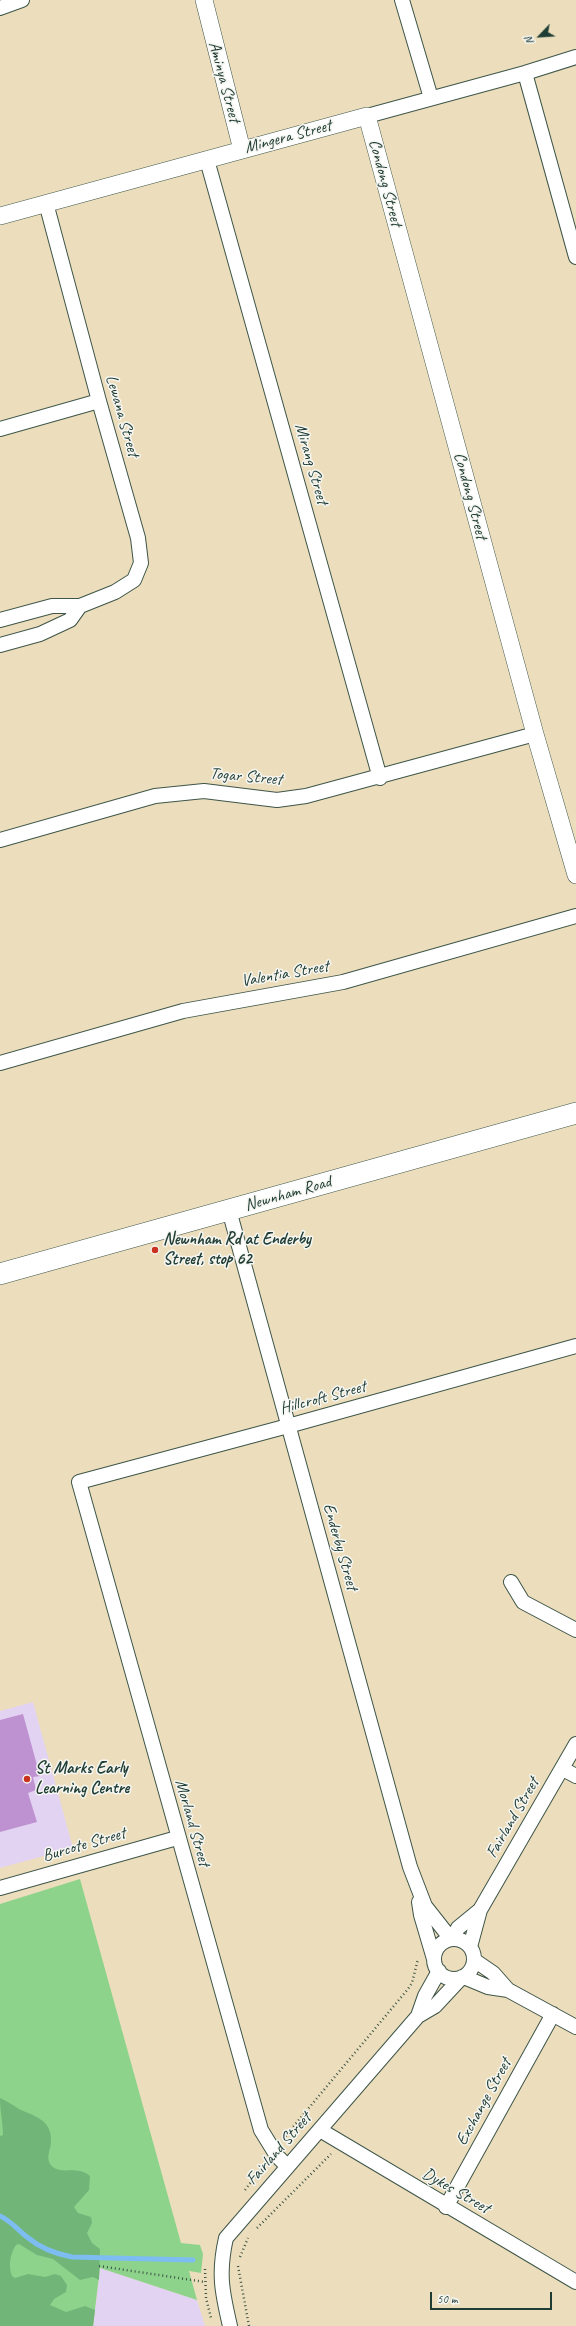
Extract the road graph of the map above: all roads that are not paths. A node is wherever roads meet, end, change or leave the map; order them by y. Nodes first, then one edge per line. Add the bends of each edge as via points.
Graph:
1 (22, 0) edge
2 (402, 0) edge
3 (203, 5) edge
4 (0, 8) edge
5 (576, 57) edge
6 (525, 73) junction
7 (431, 98) junction
8 (367, 116) junction
9 (242, 150) junction
10 (207, 160) junction
11 (46, 203) junction
12 (0, 216) edge
13 (576, 257) edge
14 (99, 401) junction
15 (0, 429) edge
16 (80, 606) junction
17 (0, 620) edge
18 (0, 645) edge
19 (535, 734) junction
20 (380, 778) junction
21 (0, 840) edge
22 (576, 875) edge
23 (576, 916) edge
24 (0, 1063) edge
25 (576, 1113) edge
26 (229, 1210) junction
27 (0, 1274) edge
28 (576, 1346) edge
29 (288, 1426) junction
30 (79, 1482) joint
31 (512, 1582) dead end
32 (576, 1630) edge
33 (576, 1744) edge
34 (563, 1769) junction
35 (576, 1776) edge
36 (177, 1838) junction
37 (0, 1888) edge
38 (418, 1894) junction
39 (480, 1910) junction
40 (452, 1939) junction
41 (472, 1953) junction
42 (436, 1965) junction
43 (463, 1977) junction
44 (508, 1990) junction
45 (553, 2014) junction
46 (418, 2016) junction
47 (576, 2027) edge
48 (320, 2130) junction
49 (287, 2166) junction
50 (446, 2207) junction
51 (576, 2282) edge
52 (230, 2326) edge

1 - 4 street
2 - 7 street
3 - 9 street, Aminya Street
5 - 6 street, Mingera Street
6 - 7 street, Mingera Street
6 - 13 street
7 - 8 street, Mingera Street
8 - 9 street, Mingera Street
8 - 19 street, Condong Street
9 - 10 street, Mingera Street
10 - 11 street, Mingera Street
10 - 20 street, Mirang Street
11 - 12 street, Mingera Street
11 - 14 street, Lewana Street
14 - 15 street
14 - 16 street, Lewana Street via 138,538 141,563 134,580 115,592
16 - 17 street, Lewana Street via 52,606
16 - 18 street, Lewana Street via 70,620 40,634
19 - 20 street, Togar Street
19 - 22 street, Condong Street
20 - 21 street, Togar Street via 306,796 277,800 204,791 155,796
23 - 24 street, Valentia Street via 343,982 184,1011
25 - 26 main road, Newnham Road
26 - 27 main road, Newnham Road
26 - 29 street, Enderby Street
28 - 29 street, Hillcroft Street
29 - 30 street, Hillcroft Street
29 - 38 street, Enderby Street
30 - 36 street, Morland Street
31 - 32 street via 524,1602
33 - 34 street, Fairland Street
34 - 35 street
34 - 39 street, Fairland Street
36 - 37 street, Burcote Street
36 - 49 street, Morland Street via 261,2130 274,2152
38 - 40 street, Enderby Street via 432,1917
38 - 42 street, Enderby Street via 421,1915
39 - 40 street, Fairland Street via 458,1928
39 - 41 street, Fairland Street
40 - 41 street via 465,1942
40 - 42 street via 439,1946
41 - 43 street via 469,1972
41 - 44 street
42 - 43 street via 449,1978
42 - 46 street, Fairland Street
43 - 44 street via 488,1987
43 - 46 street, Fairland Street via 434,2006
44 - 45 street
45 - 47 street
45 - 50 street, Exchange Street
46 - 48 street, Fairland Street
48 - 49 street, Fairland Street
48 - 50 street, Dykes Street
49 - 52 street, Fairland Street via 226,2238 220,2264
50 - 51 street, Dykes Street

